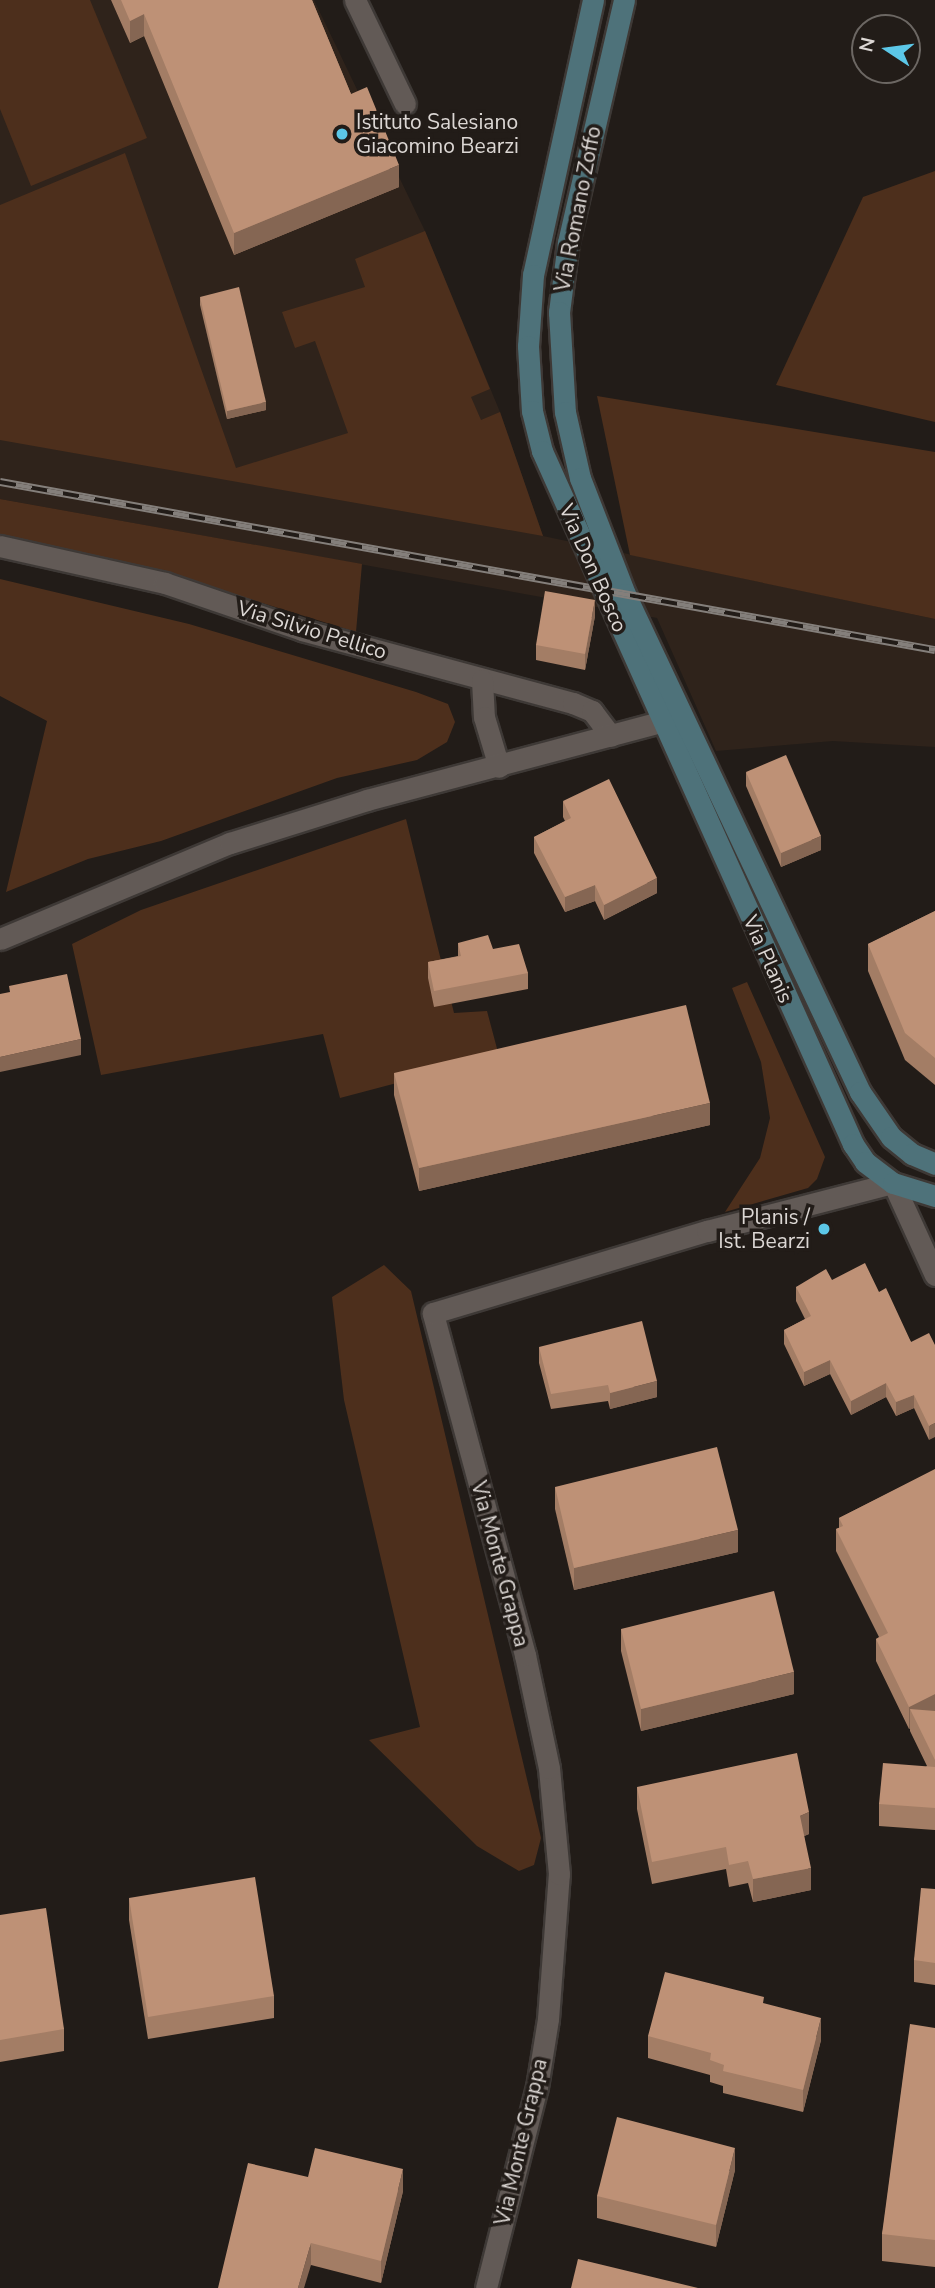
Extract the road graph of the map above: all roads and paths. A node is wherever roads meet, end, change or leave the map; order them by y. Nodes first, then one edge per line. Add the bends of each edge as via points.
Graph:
1 (355, 0) edge
2 (593, 0) edge
3 (624, 0) edge
4 (405, 104) dead end
5 (532, 411) joint
6 (602, 540) joint
7 (0, 546) edge
8 (482, 680) junction
9 (672, 719) junction
10 (611, 736) junction
11 (499, 767) junction
12 (0, 939) edge
13 (912, 1154) junction
14 (935, 1164) edge
15 (893, 1183) junction
16 (935, 1196) edge
17 (935, 1275) edge
18 (486, 2288) edge

1 - 4 street
2 - 5 street, Via Romano Zoffo via 533,275 528,346
3 - 6 street, Via Romano Zoffo via 568,242 559,313 565,412 580,478
5 - 9 street, Via Don Bosco via 557,491
6 - 9 street, Via Don Bosco
7 - 8 street, Via Silvio Pellico via 165,583 302,630
8 - 10 street, Via Silvio Pellico via 592,711
8 - 11 street via 484,717
9 - 10 street
9 - 13 street, Via Planis via 860,1092 875,1119
9 - 15 street, Via Planis via 853,1144 865,1162
10 - 11 street
11 - 12 street via 367,800 230,843
13 - 14 street, Via Planis
13 - 15 street
15 - 16 street, Via Planis
15 - 17 street
15 - 18 street, Via Monte Grappa via 707,1231 433,1313 524,1655 549,1768 559,1874 555,1948 537,2087

